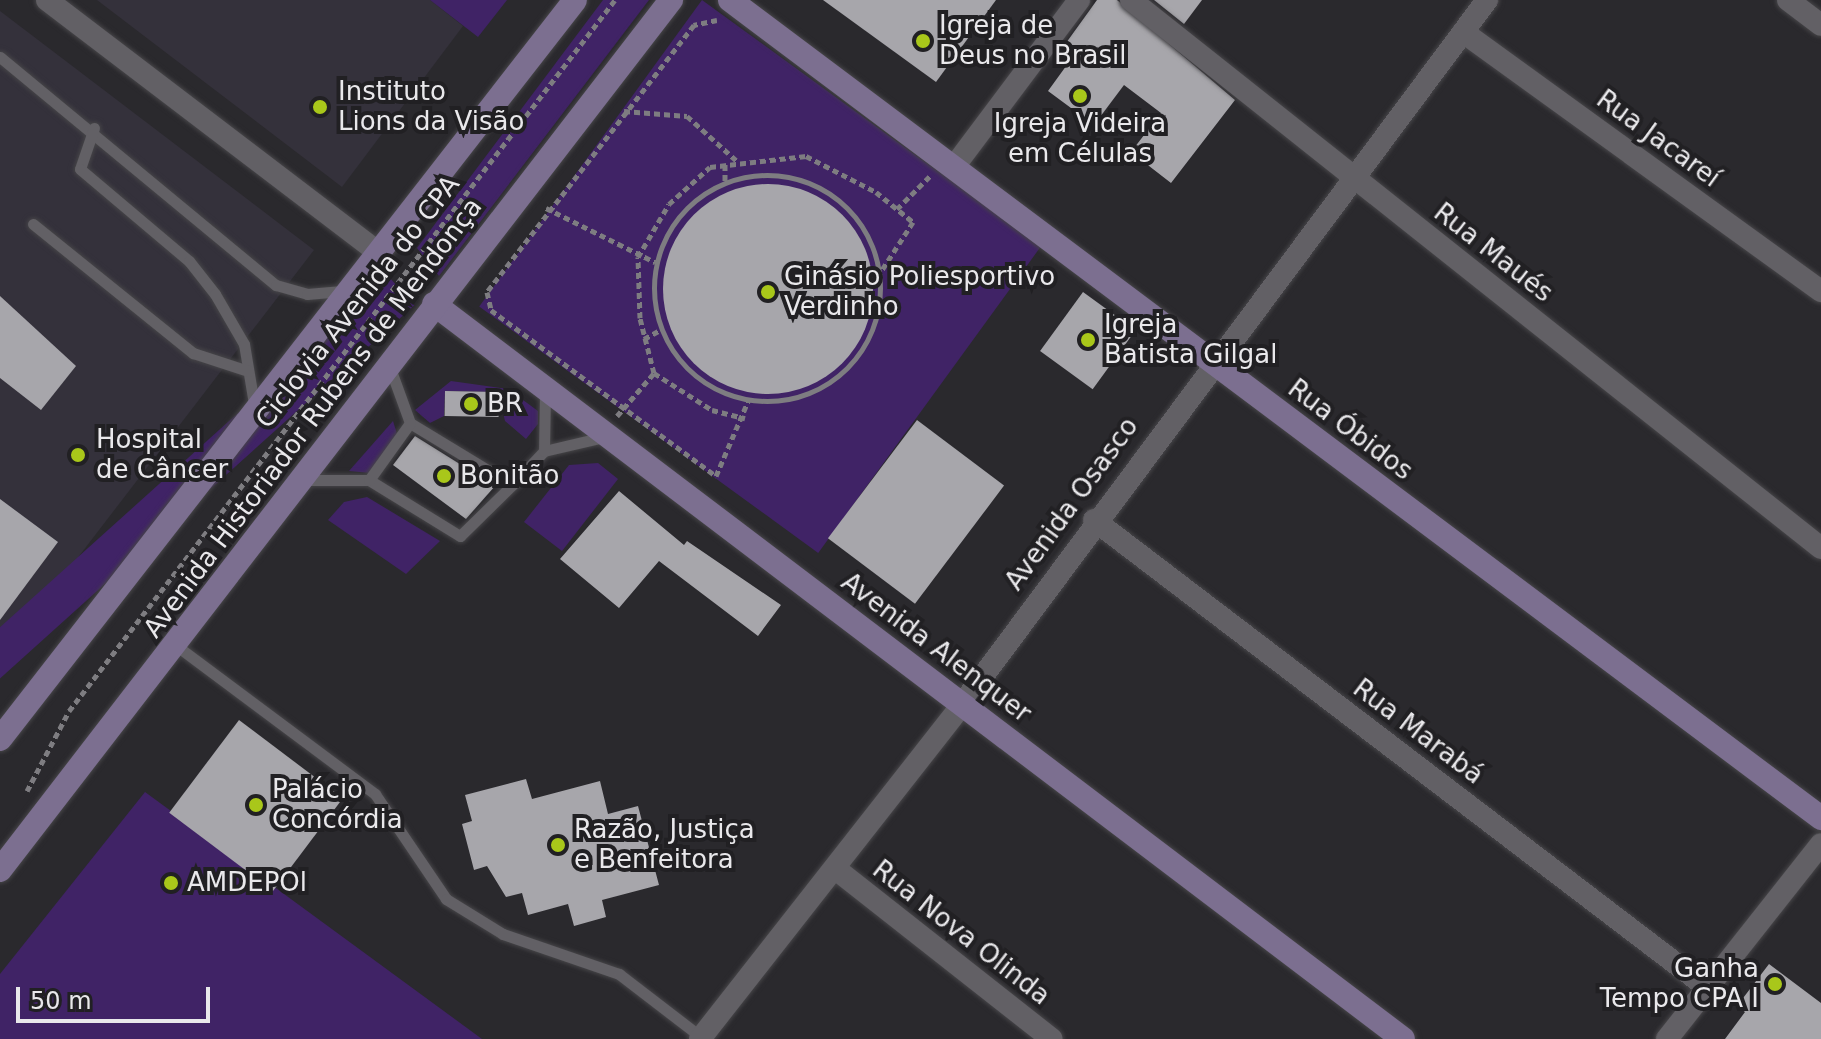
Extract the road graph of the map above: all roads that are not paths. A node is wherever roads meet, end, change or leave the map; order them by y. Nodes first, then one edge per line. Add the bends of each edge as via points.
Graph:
1 (47, 0) edge
2 (575, 0) edge
3 (671, 0) edge
4 (1079, 0) edge
5 (1131, 0) edge
6 (1487, 0) edge
7 (1788, 0) edge
8 (730, 8) edge
9 (1821, 25) edge
10 (1463, 32) junction
11 (0, 57) edge
12 (94, 128) junction
13 (956, 164) junction
14 (1352, 177) junction
15 (33, 224) dead end
16 (380, 254) junction
17 (354, 290) junction
18 (1821, 291) edge
19 (434, 304) junction
20 (1211, 361) junction
21 (388, 362) junction
22 (248, 371) junction
23 (545, 387) junction
24 (256, 415) junction
25 (410, 423) junction
26 (606, 433) junction
27 (544, 451) junction
28 (302, 480) junction
29 (369, 480) junction
30 (512, 485) junction
31 (1094, 520) junction
32 (1821, 548) edge
33 (174, 644) junction
34 (963, 703) junction
35 (0, 739) edge
36 (1821, 818) edge
37 (1821, 844) edge
38 (0, 870) edge
39 (837, 870) junction
40 (1708, 988) junction
41 (702, 1038) edge
42 (1052, 1039) edge
43 (1403, 1039) edge
44 (1667, 1039) edge

1 - 16 street
2 - 16 street, Avenida Historiador Rubens de Mendonça
3 - 19 street, Avenida Historiador Rubens de Mendonça
4 - 13 street
5 - 14 street, Rua Maués
6 - 10 street, Avenida Osasco
7 - 9 street
8 - 13 street, Rua Óbidos
10 - 14 street, Avenida Osasco
10 - 18 street, Rua Jacareí
11 - 12 lane
12 - 17 lane via 276,285 307,294
12 - 22 lane via 80,169 189,261 239,330
13 - 20 street, Rua Óbidos
14 - 20 street, Avenida Osasco
14 - 32 street, Rua Maués
15 - 22 lane via 193,353
16 - 17 street, Avenida Historiador Rubens de Mendonça
17 - 24 street, Avenida Historiador Rubens de Mendonça
19 - 21 street, Avenida Historiador Rubens de Mendonça
19 - 23 street, Avenida Alenquer
20 - 31 street, Avenida Osasco
20 - 36 street, Rua Óbidos
21 - 25 lane
21 - 28 street, Avenida Historiador Rubens de Mendonça
22 - 24 lane
23 - 26 street, Avenida Alenquer
23 - 27 lane
24 - 35 street, Avenida Historiador Rubens de Mendonça
25 - 29 lane
25 - 30 lane
26 - 27 lane
26 - 34 street, Avenida Alenquer
27 - 30 lane
28 - 29 lane
28 - 33 street, Avenida Historiador Rubens de Mendonça
29 - 30 lane via 460,536
31 - 34 street, Avenida Osasco
31 - 40 street, Rua Marabá
33 - 38 street, Avenida Historiador Rubens de Mendonça
33 - 41 lane via 375,794 446,899 503,934 619,974
34 - 39 street, Avenida Osasco
34 - 43 street, Avenida Alenquer
37 - 40 street
39 - 41 street, Avenida Osasco
39 - 42 street, Rua Nova Olinda
40 - 44 street

